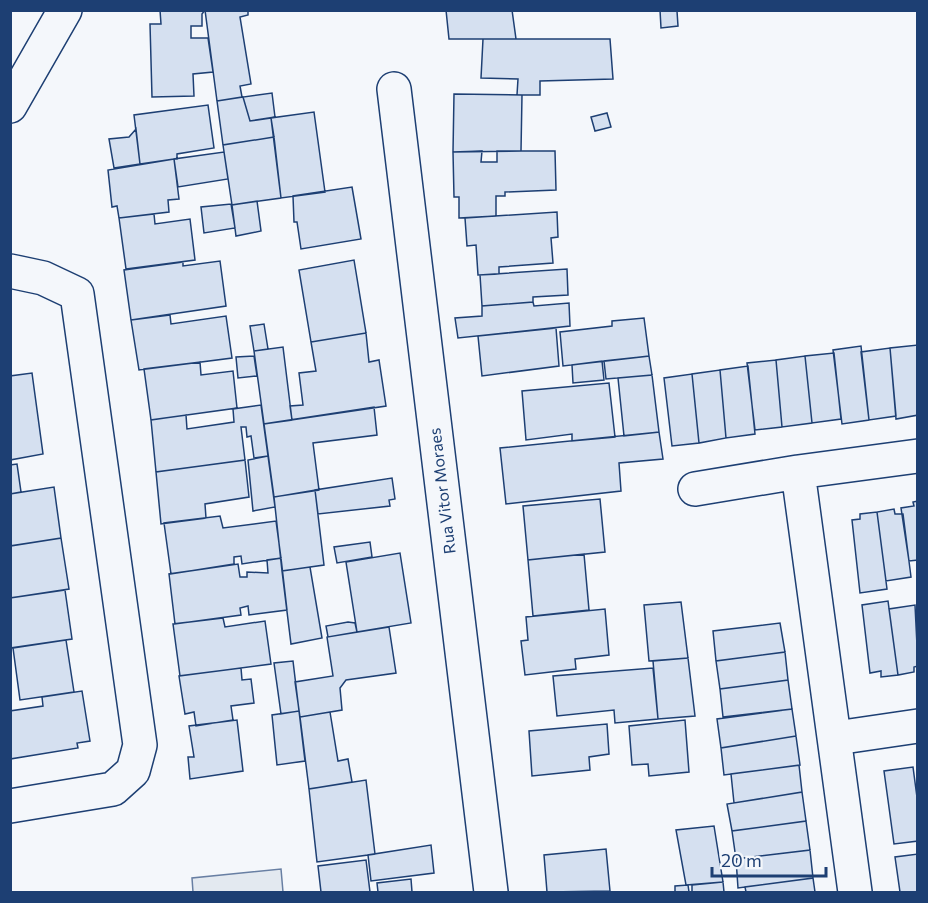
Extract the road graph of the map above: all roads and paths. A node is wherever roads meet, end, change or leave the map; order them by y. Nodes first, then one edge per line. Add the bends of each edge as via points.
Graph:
1 (65, 10) edge
2 (394, 89) dead end
3 (10, 106) edge
4 (10, 272) edge
5 (918, 456) edge
6 (798, 471) junction
7 (695, 489) dead end
8 (918, 726) edge
9 (836, 738) junction
10 (10, 806) edge
11 (491, 892) edge
12 (855, 892) edge

1 - 3 street
2 - 11 street, Rua Vitor Moraes
4 - 10 street via 43,278 77,294 140,745 133,771 113,789
5 - 6 street
6 - 7 street
6 - 9 street
8 - 9 street
9 - 12 street

